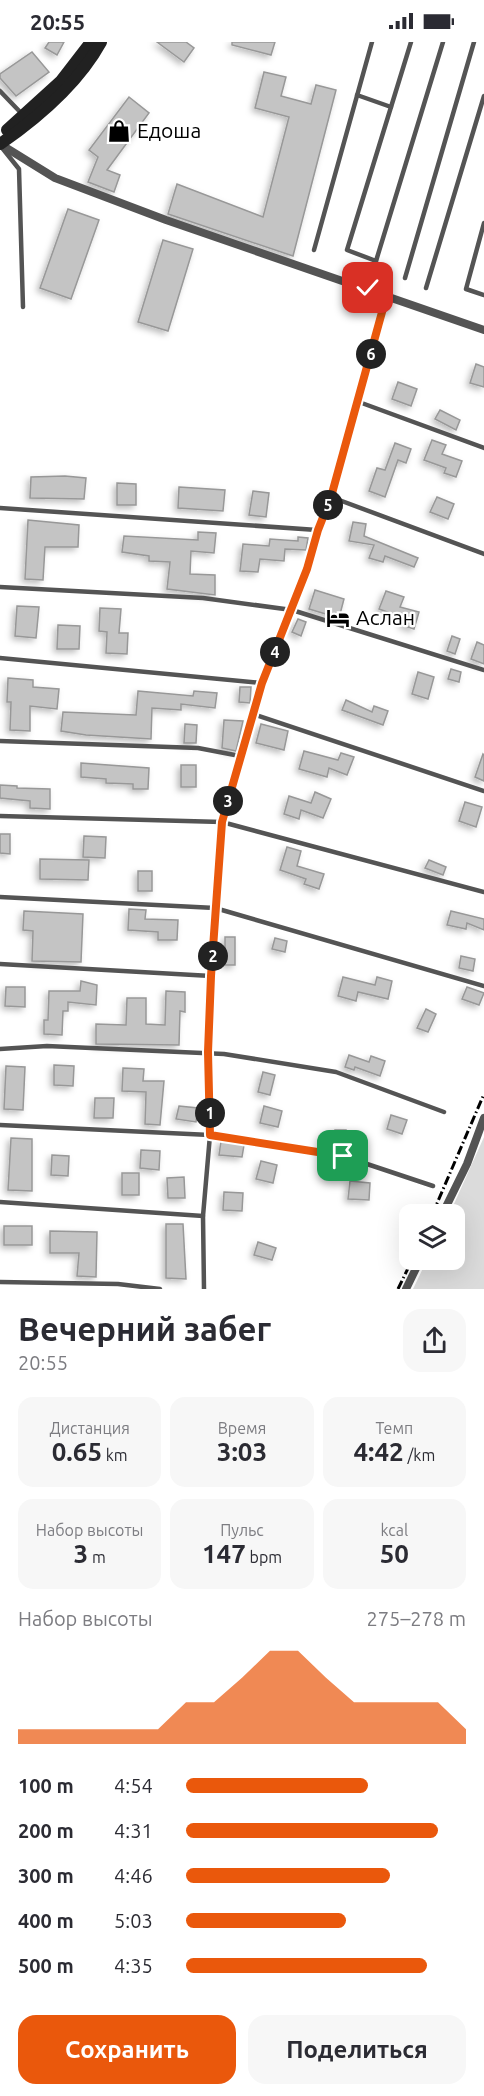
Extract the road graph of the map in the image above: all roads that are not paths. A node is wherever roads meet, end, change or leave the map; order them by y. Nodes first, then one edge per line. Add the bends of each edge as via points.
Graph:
1 (91, 42) edge
2 (101, 42) edge
3 (372, 42) edge
4 (411, 42) edge
5 (443, 42) edge
6 (474, 42) edge
7 (0, 91) edge
8 (357, 95) junction
9 (484, 96) edge
10 (391, 106) junction
11 (24, 116) junction
12 (0, 134) edge
13 (0, 144) edge
14 (484, 223) edge
15 (314, 250) dead end
16 (376, 261) junction
17 (405, 278) dead end
18 (368, 288) junction
19 (426, 288) dead end
20 (387, 294) junction
21 (484, 295) edge
22 (23, 307) dead end
23 (484, 330) edge
24 (358, 402) junction
25 (484, 448) edge
26 (331, 497) junction
27 (0, 508) edge
28 (318, 530) junction
29 (484, 554) edge
30 (0, 586) edge
31 (292, 610) junction
32 (0, 658) edge
33 (484, 670) edge
34 (262, 683) junction
35 (253, 714) junction
36 (0, 741) edge
37 (240, 756) junction
38 (484, 791) edge
39 (0, 816) edge
40 (222, 822) junction
41 (484, 892) edge
42 (0, 897) edge
43 (215, 909) junction
44 (0, 964) edge
45 (211, 976) junction
46 (484, 986) edge
47 (0, 1048) edge
48 (208, 1052) junction
49 (444, 1112) dead end
50 (483, 1124) edge
51 (0, 1125) edge
52 (210, 1135) junction
53 (433, 1186) dead end
54 (0, 1202) edge
55 (447, 1204) edge
56 (203, 1216) junction
57 (415, 1270) edge
58 (0, 1282) edge
59 (160, 1289) edge
60 (204, 1289) edge
61 (406, 1289) edge

1 - 11 main road via 61,81
2 - 13 main road via 90,61 35,119
3 - 8 lane
4 - 10 lane
5 - 16 lane
6 - 17 lane
7 - 11 lane
8 - 10 lane
8 - 15 lane
9 - 19 lane
10 - 16 lane via 347,250
11 - 12 main road
13 - 18 street via 55,178
13 - 22 lane via 19,170
14 - 21 lane via 466,289
16 - 18 lane
18 - 20 street
20 - 23 street
20 - 24 street
24 - 25 lane
24 - 26 street
26 - 28 street
26 - 29 lane
27 - 28 lane
28 - 31 street
30 - 31 lane via 202,598
31 - 33 lane
31 - 34 street
32 - 34 lane
34 - 35 street
35 - 37 street
35 - 38 lane
36 - 37 lane via 198,748
37 - 40 street
39 - 40 lane
40 - 41 lane
40 - 43 lane
42 - 43 lane
43 - 45 lane
43 - 46 lane
44 - 45 lane
45 - 48 lane
47 - 48 lane
48 - 49 lane via 336,1072
48 - 52 lane
50 - 55 street
51 - 52 lane
52 - 53 lane via 343,1156
52 - 56 lane
54 - 56 lane
56 - 60 lane
57 - 61 street
58 - 59 lane

